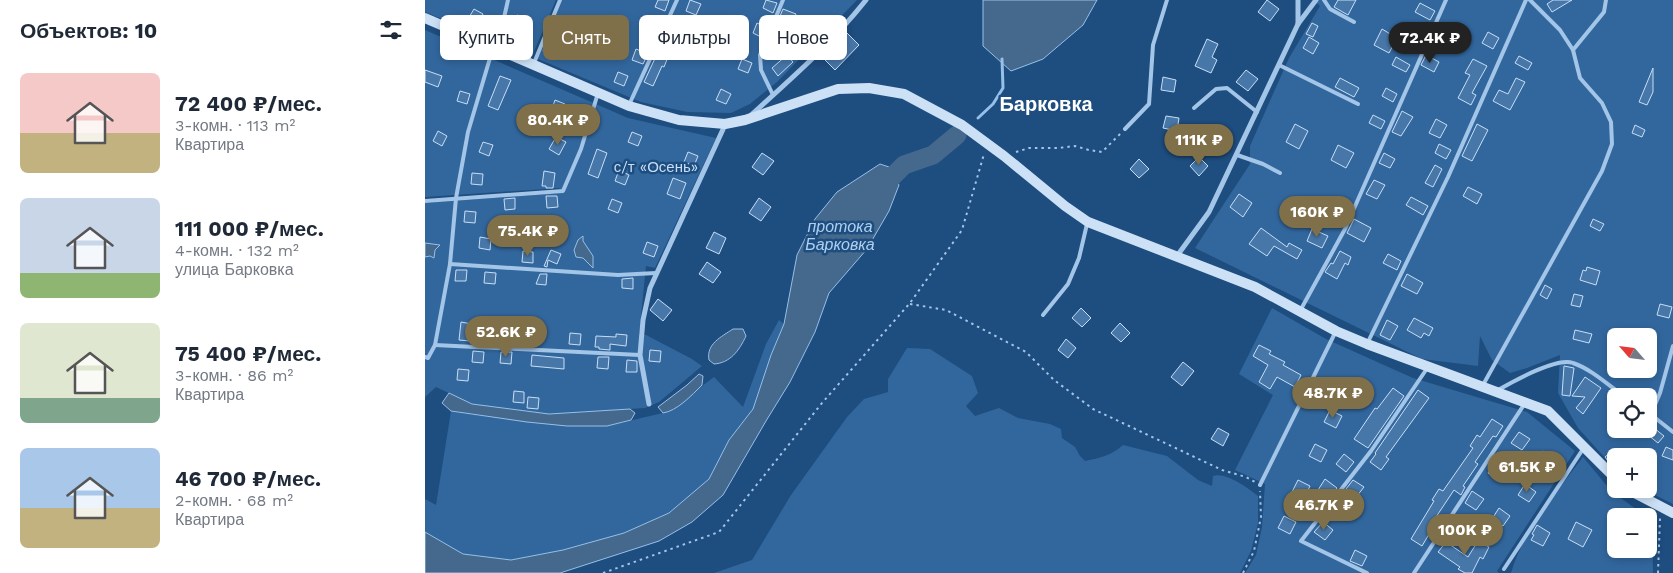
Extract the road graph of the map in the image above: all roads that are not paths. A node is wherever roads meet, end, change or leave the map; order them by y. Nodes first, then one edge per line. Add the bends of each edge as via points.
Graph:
1 (508, 0) edge
2 (560, 0) edge
3 (677, 0) edge
4 (783, 0) edge
5 (866, 0) edge
6 (1167, 0) edge
7 (1298, 0) edge
8 (1316, 0) edge
9 (1324, 0) edge
10 (1446, 0) edge
11 (1528, 0) edge
12 (1606, 0) edge
13 (505, 15) edge
14 (425, 18) edge
15 (1354, 22) dead end
16 (1298, 24) junction
17 (440, 25) edge
18 (1573, 50) junction
19 (489, 60) edge
20 (521, 60) edge
21 (533, 65) junction
22 (1279, 65) junction
23 (598, 93) junction
24 (773, 95) junction
25 (1358, 104) dead end
26 (629, 106) junction
27 (1194, 108) dead end
28 (1257, 112) junction
29 (745, 120) junction
30 (725, 124) junction
31 (1125, 129) road end
32 (1237, 155) junction
33 (1281, 173) dead end
34 (456, 198) junction
35 (425, 201) edge
36 (1087, 222) junction
37 (1177, 256) junction
38 (450, 264) junction
39 (656, 273) junction
40 (1300, 311) junction
41 (1043, 315) dead end
42 (1335, 331) junction
43 (1367, 344) junction
44 (435, 345) junction
45 (1673, 346) edge
46 (640, 355) junction
47 (425, 357) edge
48 (1667, 366) junction
49 (1673, 366) edge
50 (1427, 367) junction
51 (1482, 387) junction
52 (1613, 388) edge
53 (1496, 391) junction
54 (1657, 399) edge
55 (1526, 402) junction
56 (649, 404) dead end
57 (1657, 419) edge
58 (1673, 432) edge
59 (1584, 447) junction
60 (1607, 470) edge
61 (1260, 484) road end
62 (1644, 498) edge
63 (1673, 513) edge
64 (1504, 570) dead end
65 (1367, 573) edge
66 (1414, 573) edge

1 - 13 lane
2 - 21 lane
3 - 26 lane
4 - 24 lane via 760,55 761,70
5 - 24 street via 848,23
6 - 31 lane via 1153,45 1149,104
7 - 16 street
8 - 16 street
9 - 15 lane via 1330,9
10 - 40 lane via 1345,229
11 - 18 lane via 1560,30
11 - 43 lane
12 - 18 lane via 1604,12
14 - 17 main road
16 - 22 street
18 - 51 lane via 1580,78 1602,103 1611,122 1612,144 1602,171
19 - 34 lane via 467,132
20 - 21 main road
21 - 23 main road
22 - 25 lane
22 - 28 street
23 - 26 main road
23 - 34 lane via 581,149 563,190
24 - 29 street
26 - 30 main road via 679,120
27 - 28 lane via 1216,89 1227,88
28 - 32 street
29 - 30 main road
29 - 36 main road via 838,89 869,88 905,94 962,125
30 - 39 street
32 - 33 lane
32 - 37 street via 1209,212
34 - 35 lane
34 - 38 lane
36 - 37 main road
36 - 41 lane via 1079,258 1068,284
37 - 40 main road via 1255,287
38 - 39 lane via 618,275
38 - 44 lane
39 - 46 street via 643,320
40 - 42 main road
42 - 43 main road
42 - 61 lane
43 - 50 main road
44 - 46 lane
44 - 47 lane via 428,358
45 - 48 lane
46 - 56 street
48 - 49 lane
48 - 54 lane
50 - 51 main road
50 - 65 lane via 1371,451 1301,540
51 - 53 main road
52 - 53 lane via 1571,362 1561,362 1519,378
53 - 55 main road
55 - 59 main road via 1549,410
55 - 66 lane
57 - 58 lane
59 - 60 main road
59 - 64 lane
62 - 63 main road

